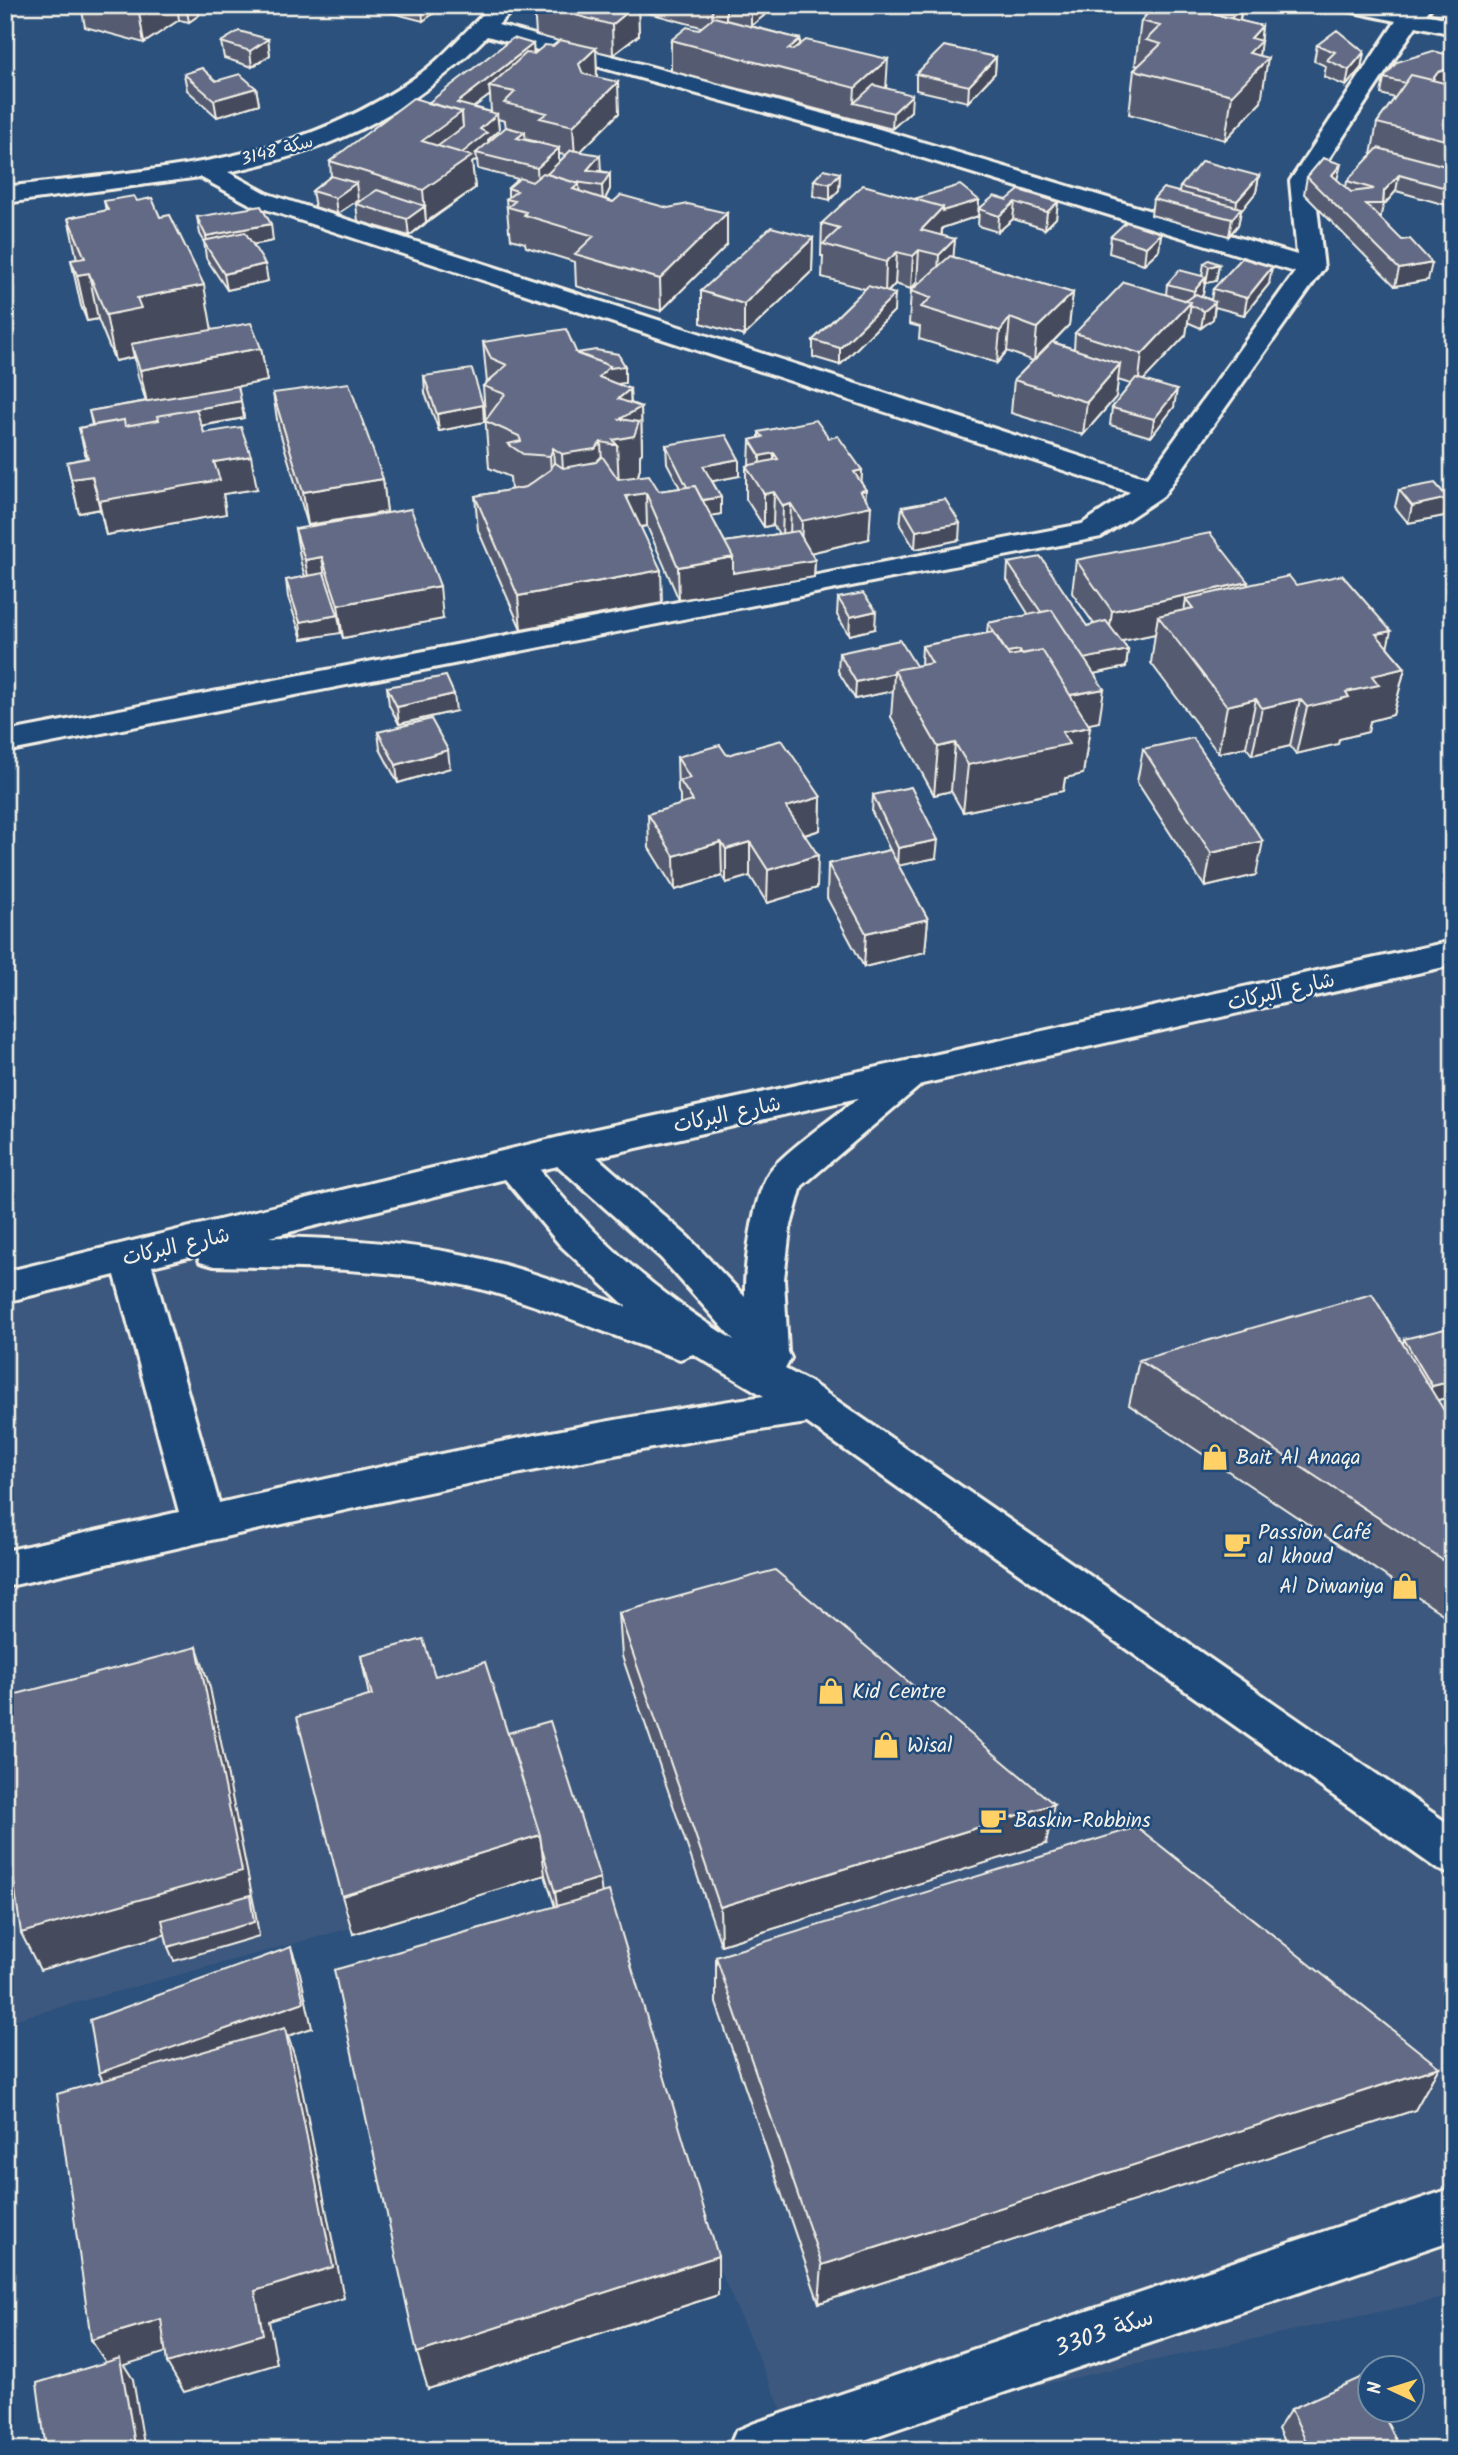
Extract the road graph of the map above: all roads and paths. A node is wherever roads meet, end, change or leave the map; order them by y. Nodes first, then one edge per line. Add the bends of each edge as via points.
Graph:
1 (508, 5) edge
2 (1352, 5) edge
3 (1416, 11) edge
4 (480, 27) junction
5 (1453, 27) edge
6 (202, 168) junction
7 (5, 195) edge
8 (1311, 268) junction
9 (1153, 490) junction
10 (5, 742) edge
11 (1453, 953) edge
12 (914, 1072) junction
13 (564, 1150) junction
14 (513, 1162) junction
15 (146, 1254) junction
16 (5, 1287) edge
17 (754, 1359) junction
18 (805, 1400) junction
19 (204, 1524) junction
20 (5, 1569) edge
21 (1453, 1854) edge
22 (1453, 2214) edge
23 (755, 2450) edge

1 - 4 street, سكة 3148
2 - 3 street
3 - 5 street
3 - 8 street via 1302,181
4 - 6 street, سكة 3148 via 427,80 353,125 294,148
4 - 8 street via 870,134
6 - 7 street, سكة 3148
6 - 9 street via 258,199
8 - 9 street
9 - 10 street via 1091,531
11 - 12 street, شارع البركات
12 - 13 street, شارع البركات
12 - 17 street via 785,1179 771,1229
13 - 14 street, شارع البركات
13 - 17 street via 692,1263
14 - 15 street, شارع البركات
14 - 17 street via 540,1199 608,1271 692,1336
15 - 16 street, شارع البركات
15 - 17 street via 340,1253 468,1271
15 - 19 street
17 - 18 street
18 - 19 street via 390,1482
18 - 21 street
19 - 20 street
22 - 23 street, سكة 3303

